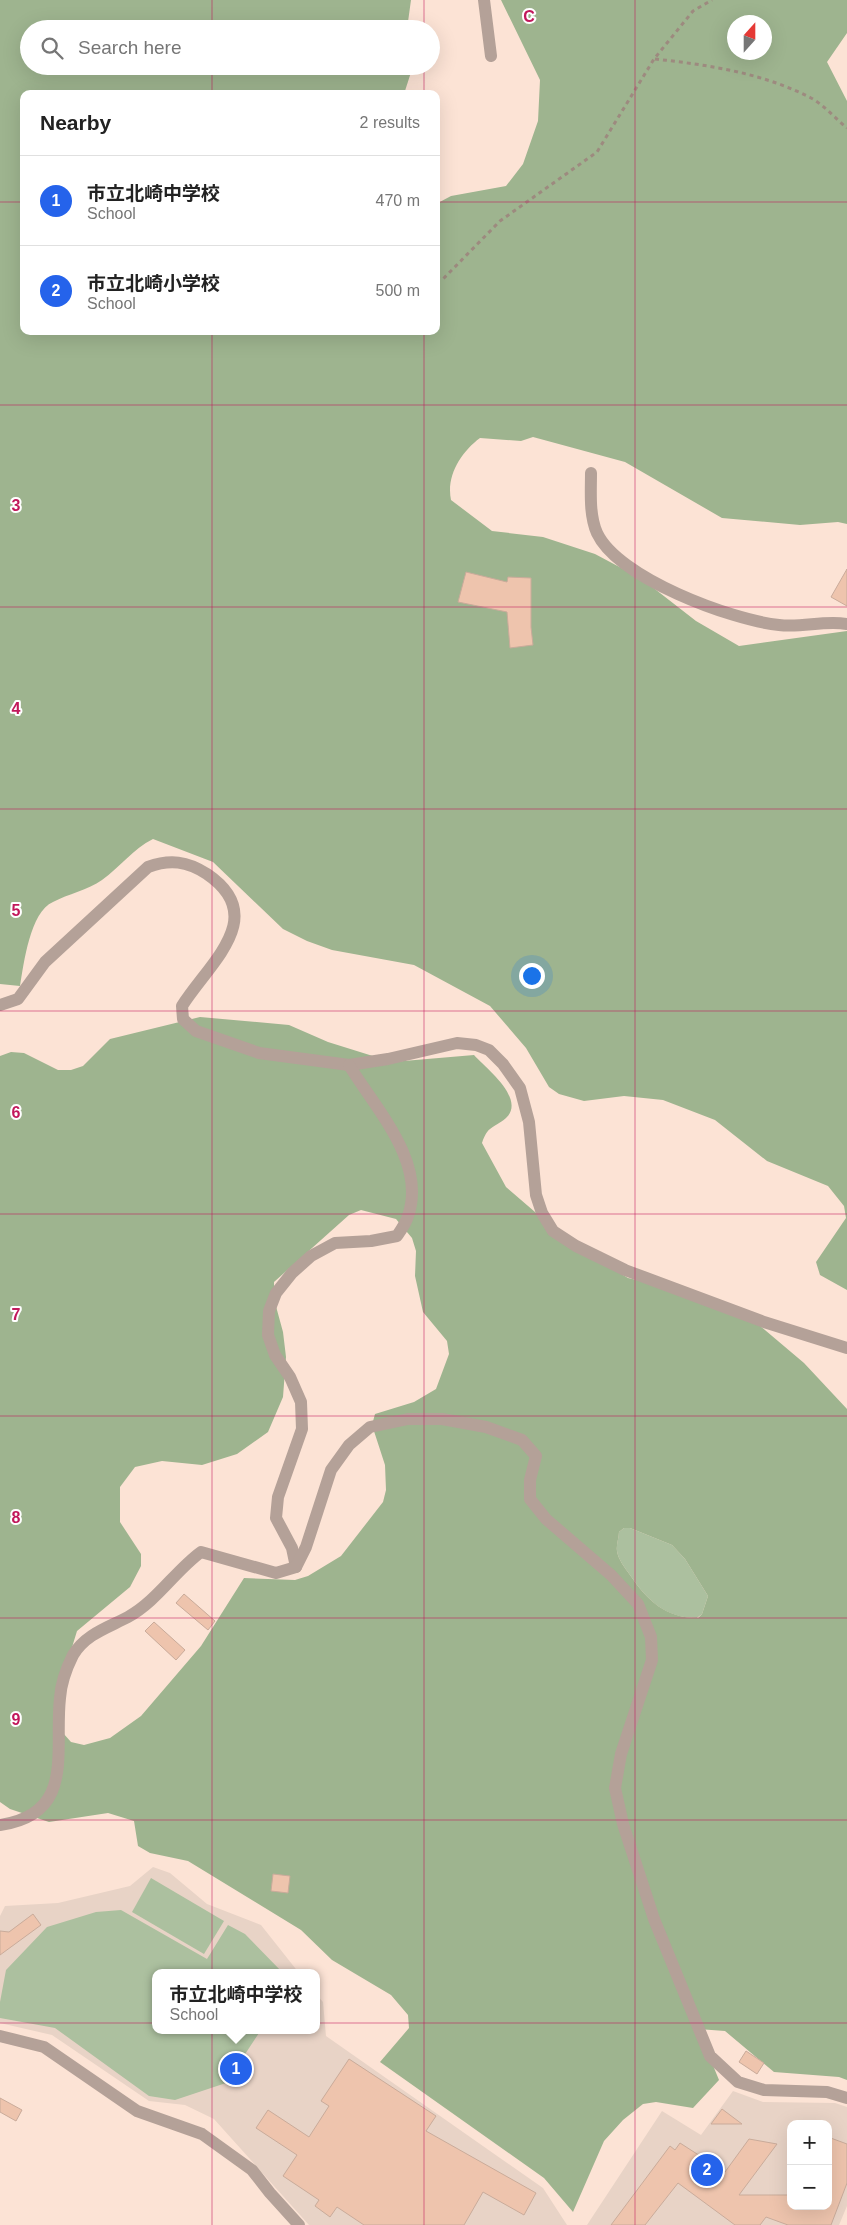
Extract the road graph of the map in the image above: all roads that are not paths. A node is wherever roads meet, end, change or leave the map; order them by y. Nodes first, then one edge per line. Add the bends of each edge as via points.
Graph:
1 (484, 0) edge
2 (491, 56) dead end
3 (591, 473) dead end
4 (847, 624) edge
5 (0, 1005) edge
6 (349, 1065) junction
7 (847, 1348) edge
8 (296, 1567) junction
9 (0, 1825) edge
10 (0, 2036) edge
11 (847, 2098) edge
12 (299, 2225) edge

1 - 2 street
3 - 4 street via 593,522 597,534 625,564 653,582 742,618 777,625
5 - 6 street via 18,999 45,962 148,867 164,862 182,863 218,882 231,899 236,919 217,960 182,1006 183,1019 196,1031 259,1052
6 - 7 street via 457,1043 489,1050 520,1088 529,1122 536,1196 553,1231 625,1270 764,1322
6 - 8 street via 400,1146 410,1170 413,1195 408,1217 397,1236 335,1243 311,1256 292,1272 276,1293 270,1311 268,1335 301,1402 302,1429 278,1497 276,1518 292,1548
8 - 9 street via 276,1573 202,1552 130,1616 91,1635 74,1654 63,1676 59,1699 60,1752 56,1785 41,1807 17,1822
8 - 11 street via 306,1548 331,1470 349,1445 370,1427 408,1419 442,1419 486,1427 522,1440 536,1456 530,1480 530,1499 546,1519 611,1575 638,1604 651,1636 652,1660 621,1754 615,1788 623,1824 654,1919 710,2056 738,2082 764,2090 827,2092
10 - 12 street via 44,2046 137,2111 202,2134 252,2170

